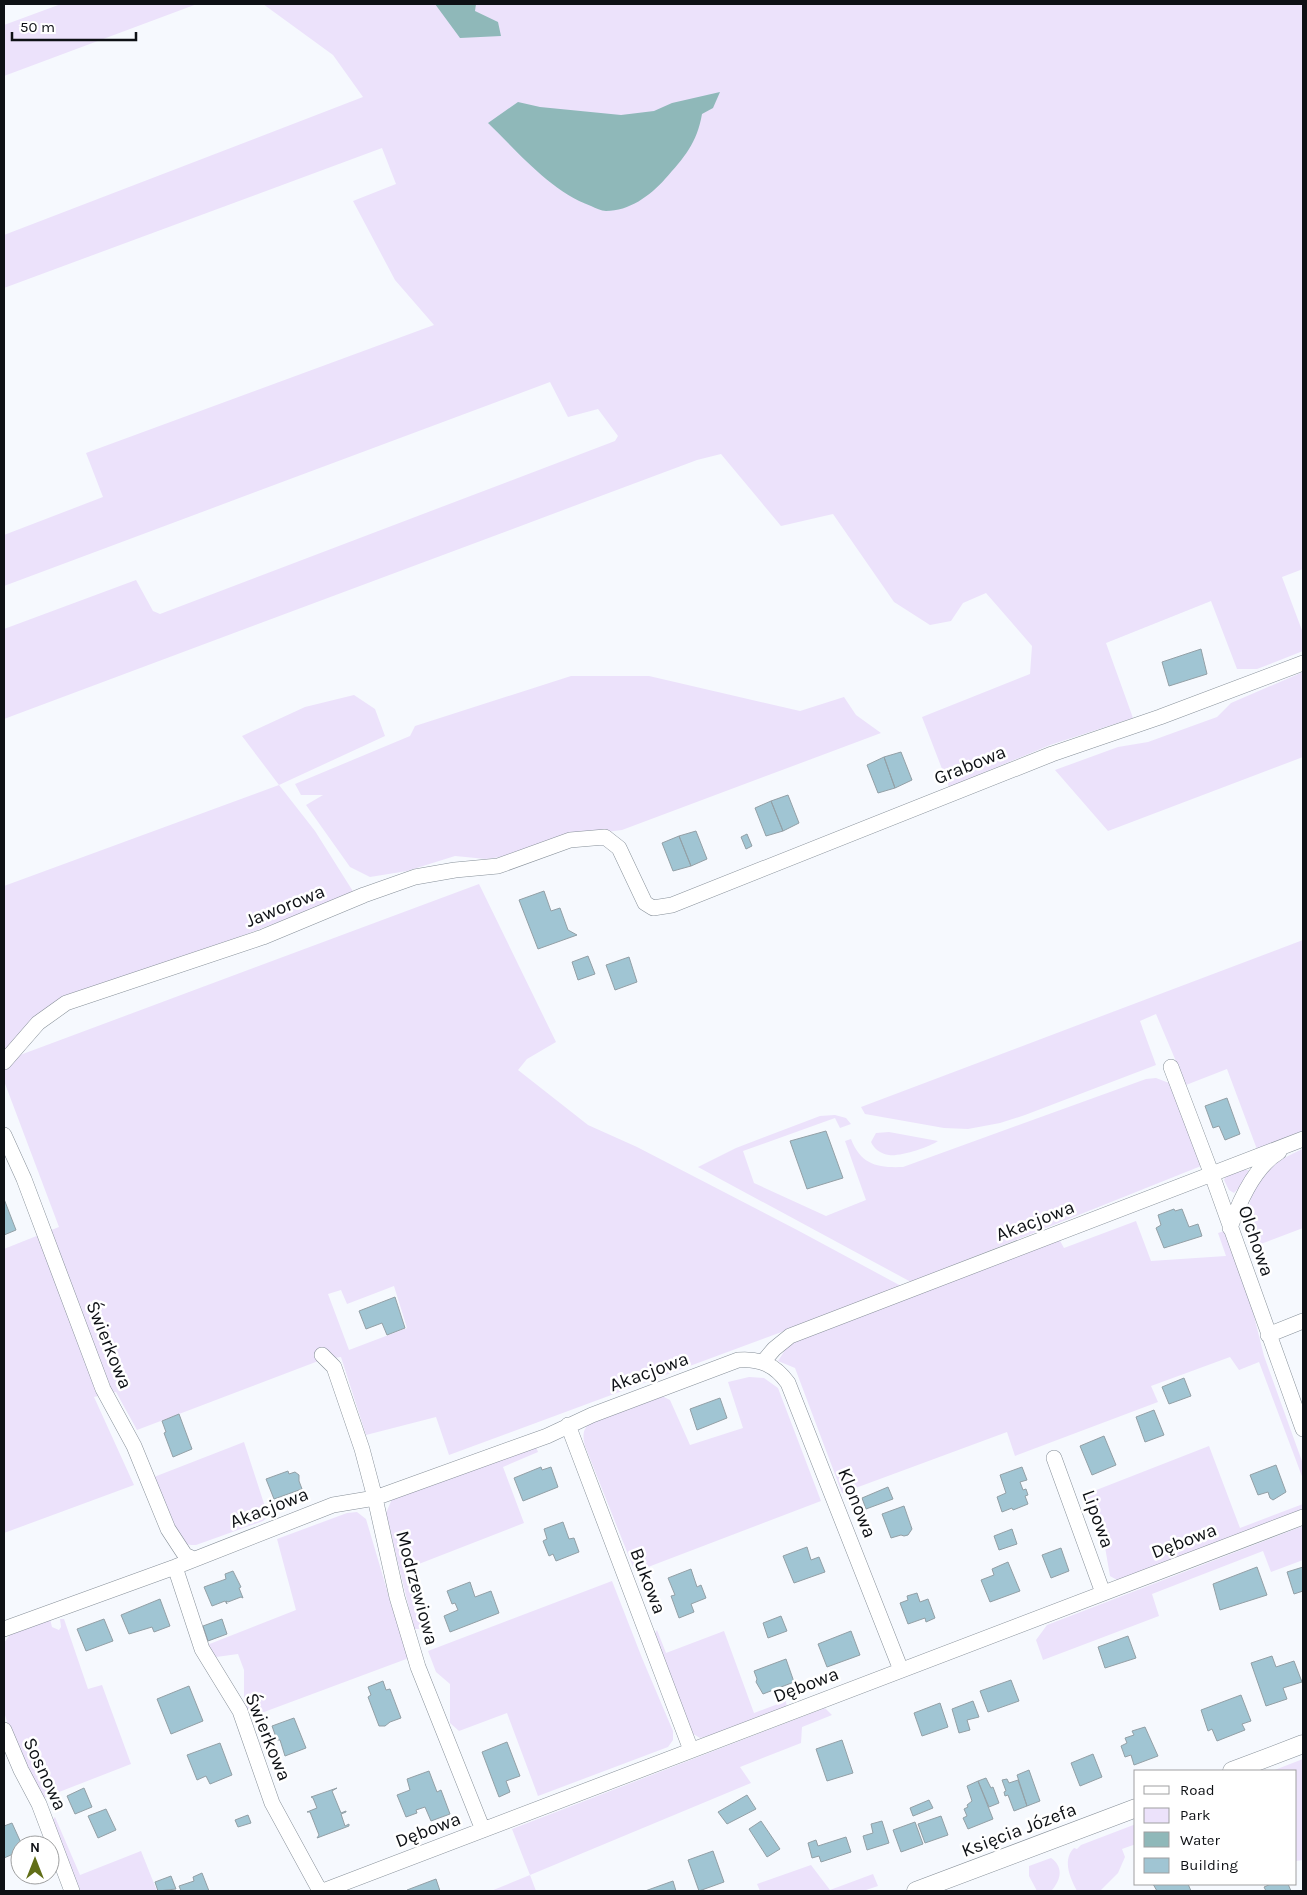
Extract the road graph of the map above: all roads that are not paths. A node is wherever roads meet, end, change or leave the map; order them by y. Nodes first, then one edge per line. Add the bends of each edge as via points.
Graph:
1 (1303, 663) edge
2 (605, 837) joint
3 (4, 1062) edge
4 (1171, 1067) dead end
5 (4, 1135) edge
6 (1301, 1140) edge
7 (1212, 1175) junction
8 (1230, 1228) junction
9 (1303, 1321) edge
10 (1268, 1335) junction
11 (322, 1355) dead end
12 (763, 1362) junction
13 (568, 1426) junction
14 (1303, 1429) edge
15 (1054, 1458) dead end
16 (375, 1498) junction
17 (1303, 1517) edge
18 (194, 1559) junction
19 (175, 1567) junction
20 (1103, 1593) junction
21 (4, 1629) edge
22 (901, 1670) junction
23 (4, 1730) edge
24 (1303, 1744) edge
25 (691, 1750) junction
26 (1235, 1770) edge
27 (1134, 1809) edge
28 (483, 1830) junction
29 (72, 1891) edge
30 (322, 1891) edge
31 (916, 1891) edge

1 - 2 street, Grabowa via 1052,754 672,905 654,908 645,903 619,848
2 - 3 street, Jaworowa via 570,840 498,866 415,877 263,938 66,1003 38,1023
4 - 7 street, Olchowa
5 - 18 street, Świerkowa via 24,1179 103,1389 134,1446 168,1529 185,1554
6 - 7 street, Akacjowa
6 - 8 street, Akacjowa via 1274,1155 1259,1172 1246,1189
7 - 8 street, Olchowa
7 - 12 street, Akacjowa via 790,1336
8 - 10 street, Olchowa
9 - 10 street
10 - 14 street, Olchowa
11 - 16 street, Modrzewiowa via 334,1367
12 - 13 street, Akacjowa via 738,1360
12 - 22 street, Klonowa via 780,1372 788,1383
13 - 16 street, Akacjowa
13 - 25 street, Bukowa
15 - 20 street, Lipowa
16 - 18 street, Akacjowa via 333,1505
16 - 28 street, Modrzewiowa via 397,1597 418,1667
17 - 20 street, Dębowa
18 - 19 street, Akacjowa
19 - 21 street, Akacjowa
19 - 30 street, Świerkowa via 202,1648 240,1711 272,1803
20 - 22 street, Dębowa
22 - 25 street, Dębowa
23 - 29 street, Sosnowa via 39,1804
24 - 26 street
25 - 28 street, Dębowa
27 - 31 street, Księcia Józefa
28 - 30 street, Dębowa

